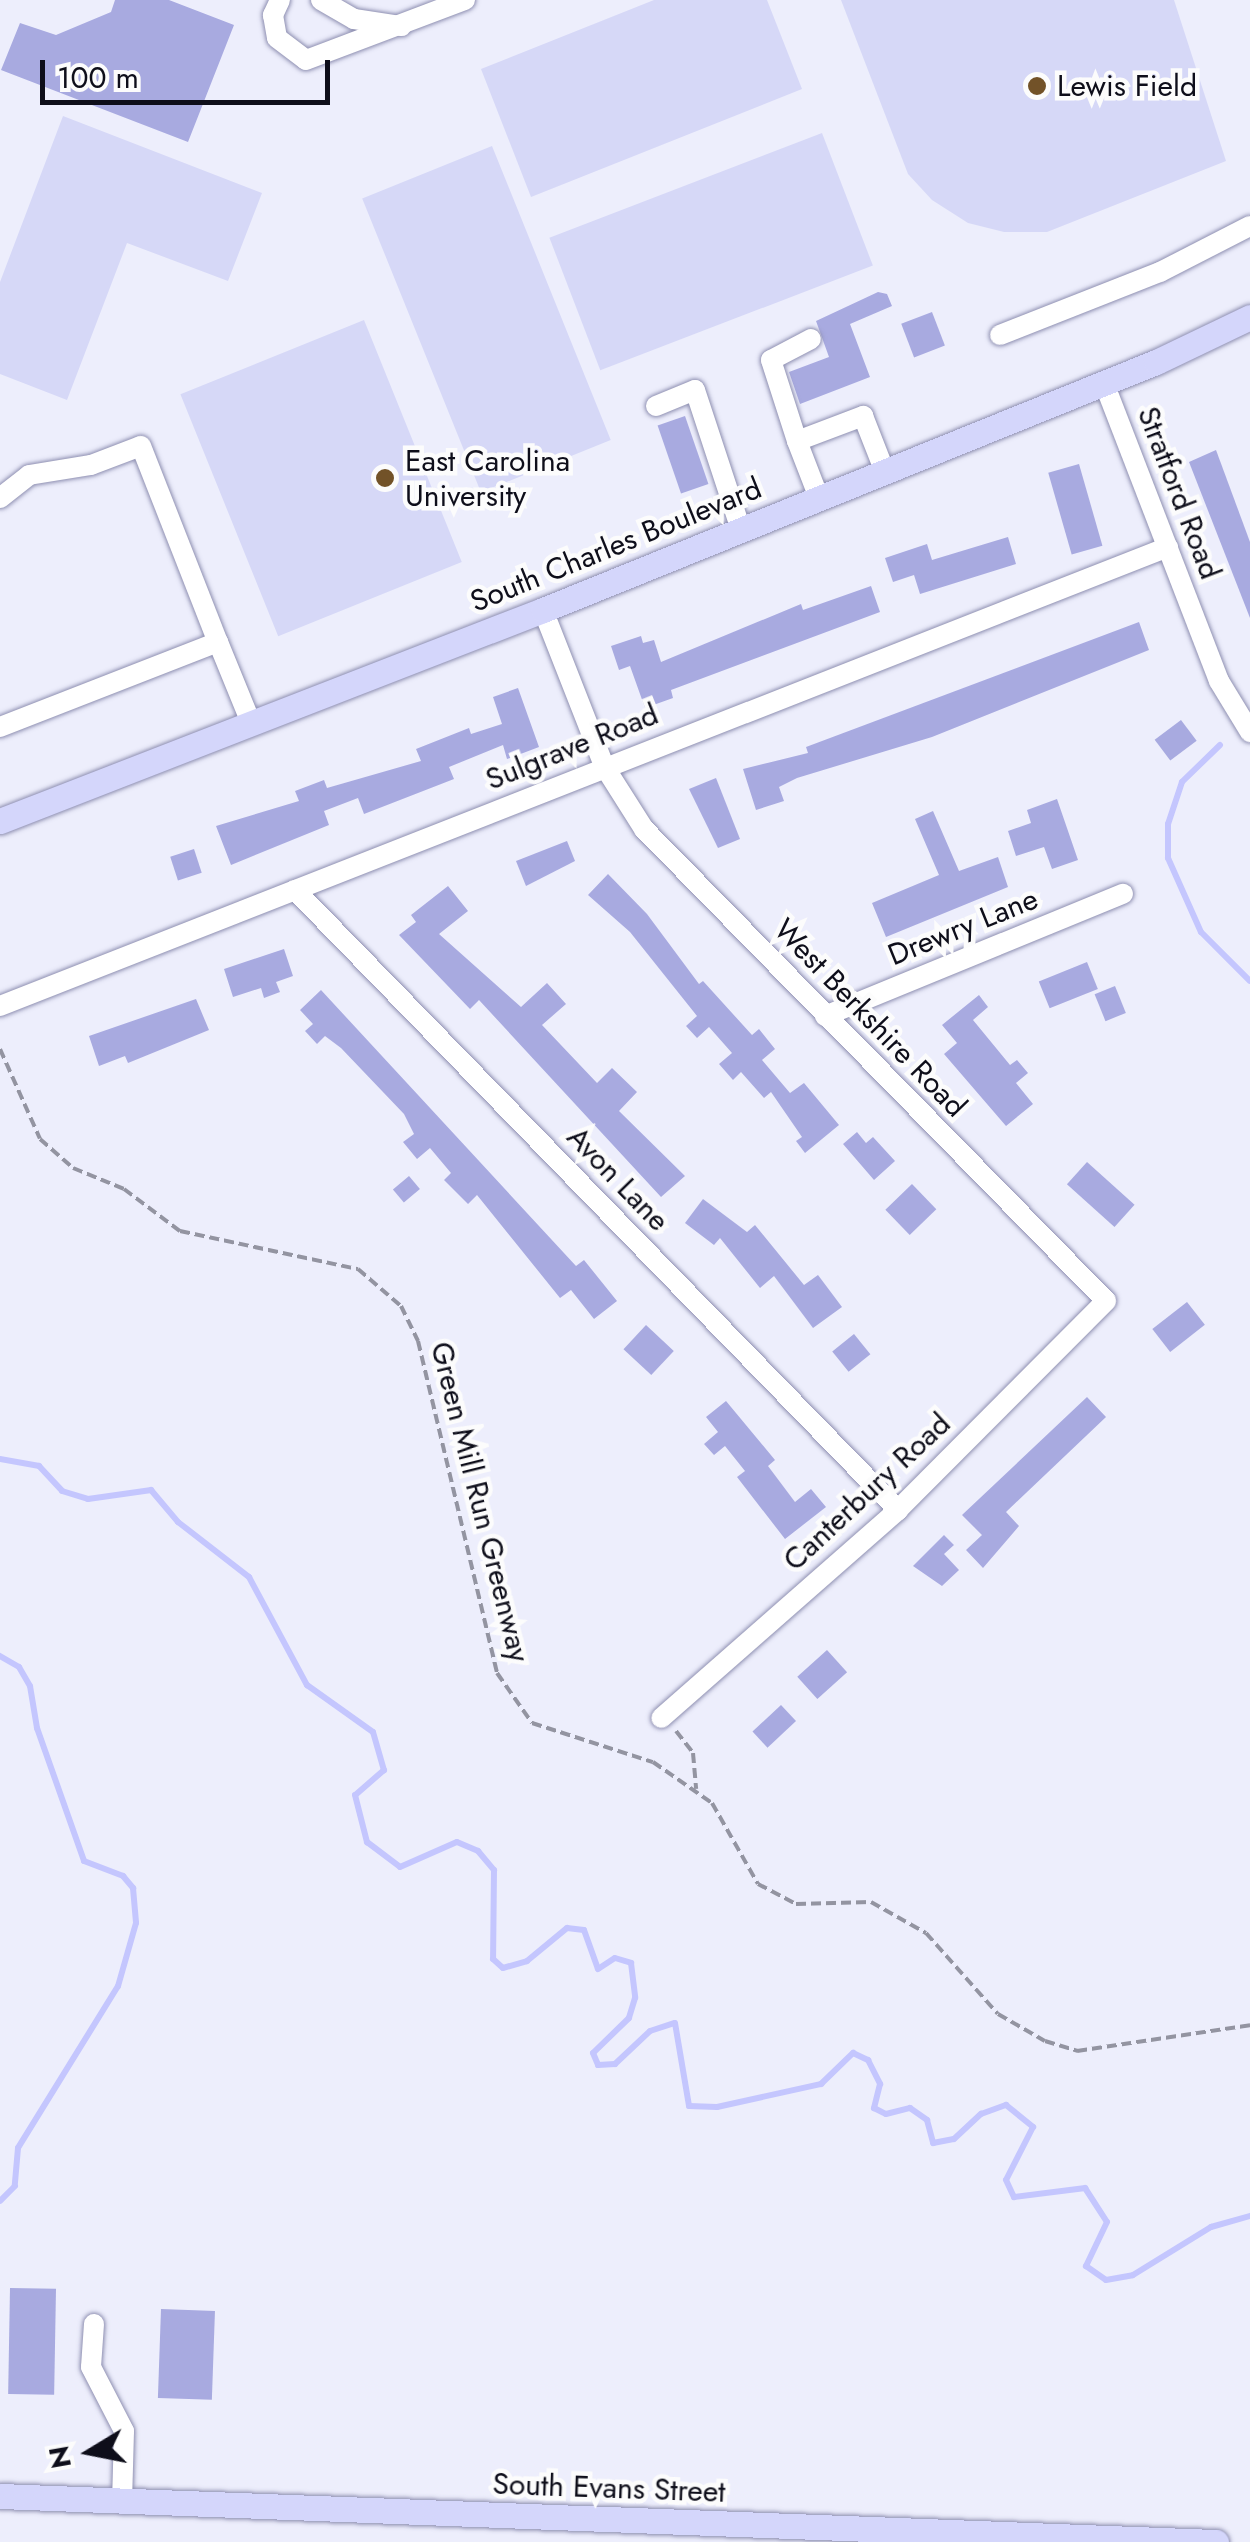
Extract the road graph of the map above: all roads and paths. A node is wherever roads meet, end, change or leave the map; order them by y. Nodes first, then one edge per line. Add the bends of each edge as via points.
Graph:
1 (280, 0) edge
2 (322, 0) edge
3 (464, 0) edge
4 (403, 26) junction
5 (1250, 226) edge
6 (1250, 317) edge
7 (1000, 335) dead end
8 (811, 339) dead end
9 (1104, 383) junction
10 (656, 406) dead end
11 (797, 440) junction
12 (885, 472) junction
13 (0, 498) edge
14 (819, 498) junction
15 (741, 530) junction
16 (1168, 547) junction
17 (543, 610) junction
18 (218, 642) junction
19 (251, 723) junction
20 (0, 727) edge
21 (1250, 732) edge
22 (604, 766) junction
23 (0, 821) edge
24 (295, 890) junction
25 (1123, 894) dead end
26 (0, 1006) edge
27 (825, 1016) junction
28 (0, 1049) edge
29 (1106, 1302) joint
30 (898, 1510) junction
31 (661, 1718) joint
32 (696, 1788) junction
33 (1250, 2025) edge
34 (94, 2324) dead end
35 (0, 2496) edge
36 (122, 2501) junction
37 (983, 2538) edge
38 (1216, 2542) edge

1 - 4 street via 272,26 283,49 321,59
2 - 4 street via 354,19
3 - 4 street
5 - 7 street via 1147,277
6 - 9 main road, South Charles Boulevard
8 - 11 street via 770,360
9 - 12 main road, South Charles Boulevard
9 - 16 street, Stratford Road
10 - 15 street via 695,390
11 - 12 street via 863,416
11 - 14 street
12 - 14 main road, South Charles Boulevard
13 - 18 street via 29,475 91,465 141,446
14 - 15 main road, South Charles Boulevard
15 - 17 main road, South Charles Boulevard
16 - 21 street, Stratford Road via 1218,681
16 - 22 street, Sulgrave Road
17 - 19 main road, South Charles Boulevard
17 - 22 street, West Berkshire Road
18 - 19 street
18 - 20 street
19 - 23 main road, South Charles Boulevard
22 - 24 street, Sulgrave Road
22 - 27 street, West Berkshire Road via 644,829
24 - 26 street, Sulgrave Road
24 - 30 street, Avon Lane
25 - 27 street, Drewry Lane
27 - 29 street, West Berkshire Road
28 - 32 path, Green Mill Run Greenway via 40,1139 72,1168 124,1189 180,1231 314,1257 381,1283 418,1341 508,1696 532,1722 653,1762
29 - 30 street, Canterbury Road
30 - 31 street, Canterbury Road
31 - 32 path via 686,1739 698,1768
32 - 33 path, Green Mill Run Greenway via 768,1891 796,1904 871,1902 926,1933 998,2014 1034,2035 1077,2051
34 - 36 street via 91,2367 124,2432
35 - 36 main road, South Evans Street
36 - 37 main road, South Evans Street
37 - 38 main road, South Evans Street

